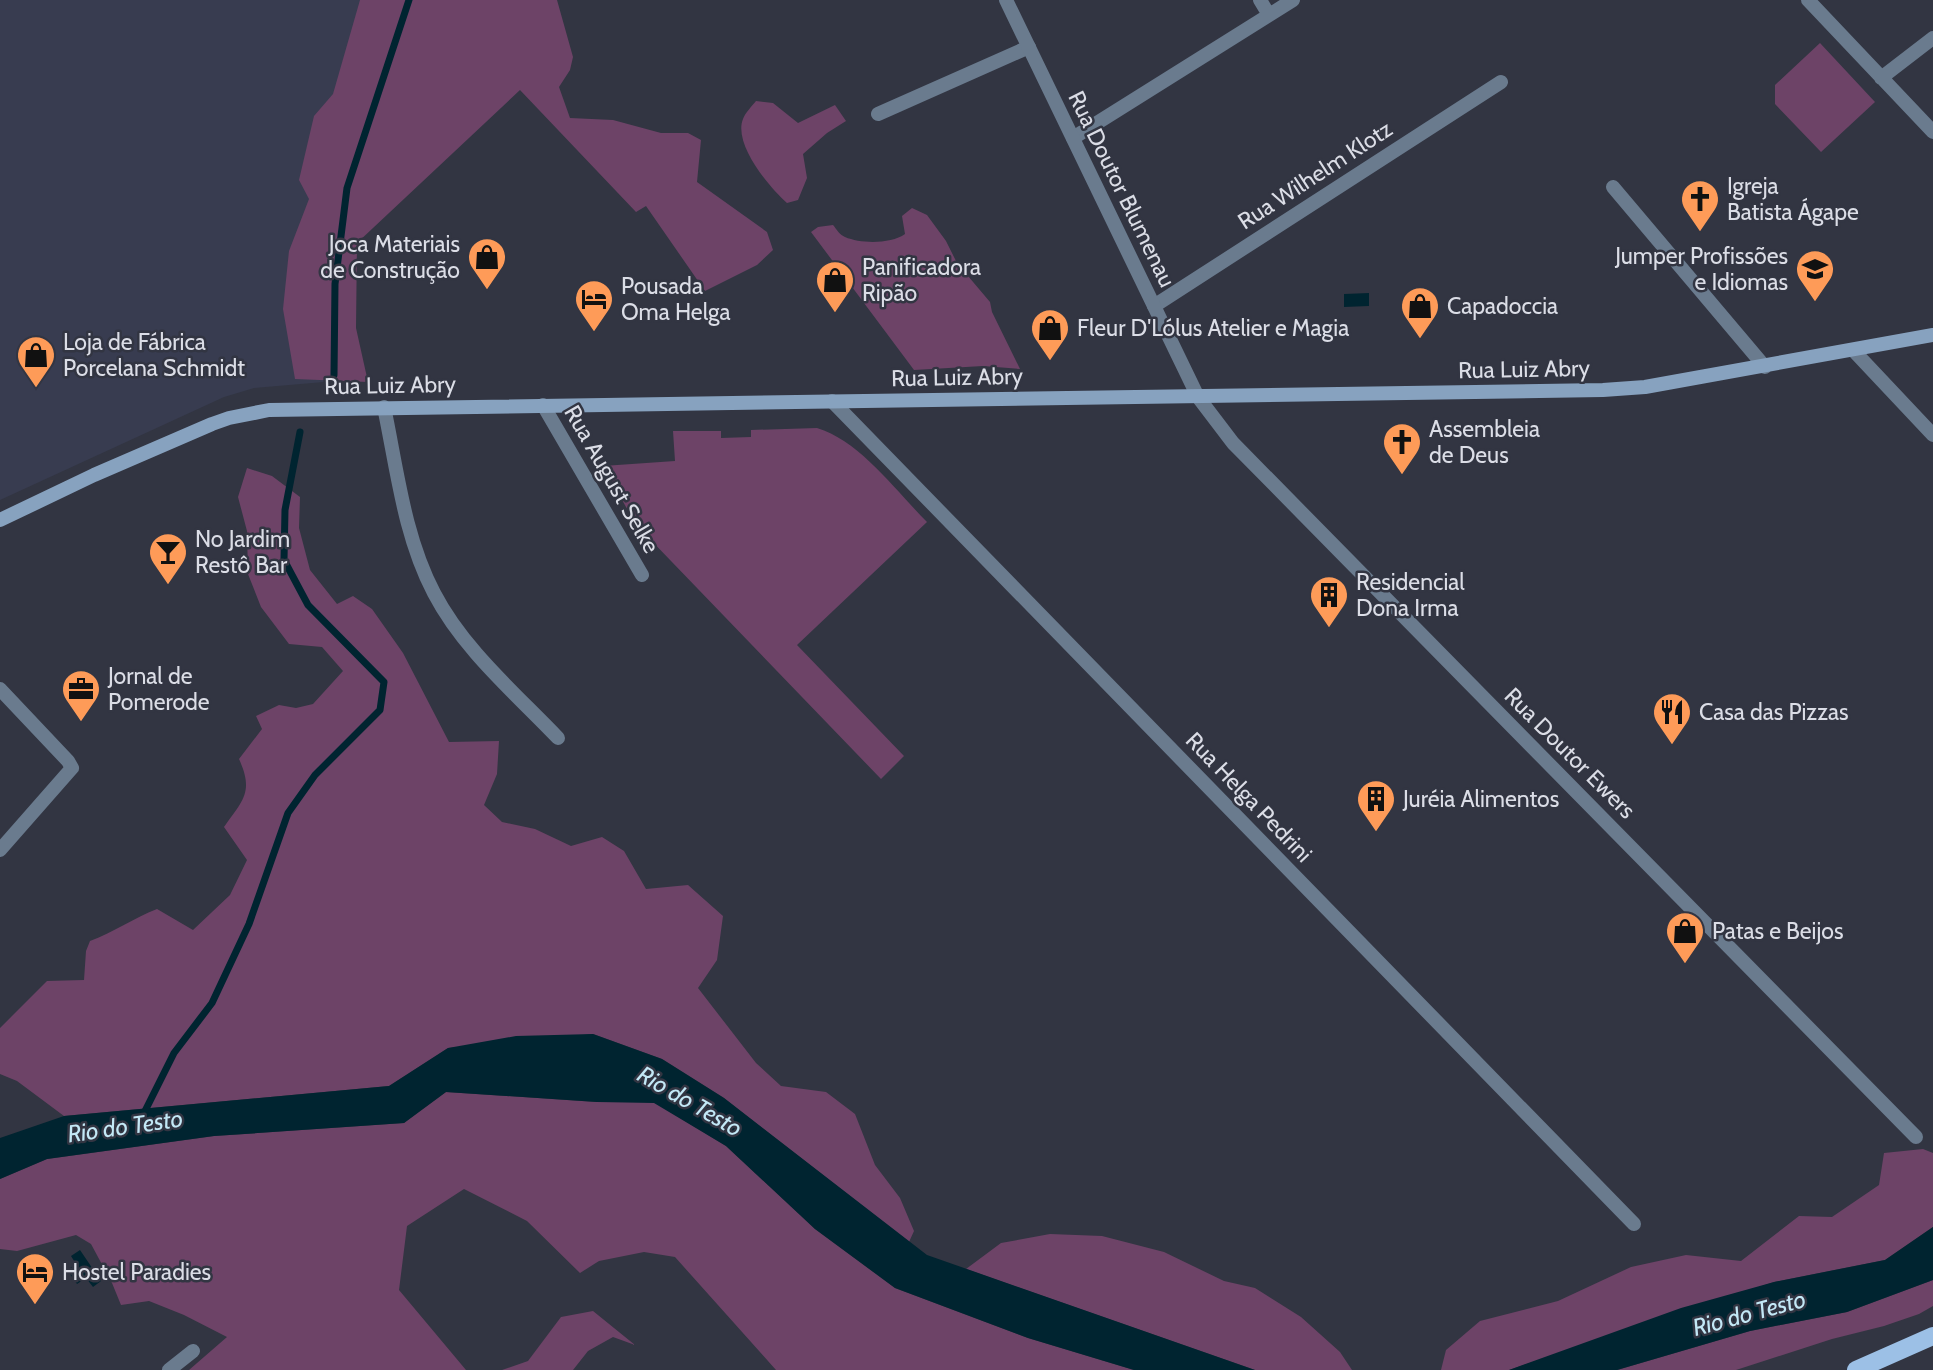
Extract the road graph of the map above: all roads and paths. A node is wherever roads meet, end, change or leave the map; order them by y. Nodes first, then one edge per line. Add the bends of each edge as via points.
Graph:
1 (1006, 0) edge
2 (1260, 0) edge
3 (1293, 0) edge
4 (1808, 0) edge
5 (1269, 15) junction
6 (1933, 38) edge
7 (1029, 47) junction
8 (1881, 78) junction
9 (1501, 82) dead end
10 (878, 114) dead end
11 (1933, 132) edge
12 (1073, 138) junction
13 (1613, 187) dead end
14 (1154, 306) junction
15 (1933, 335) edge
16 (1853, 350) junction
17 (1765, 367) junction
18 (1198, 397) junction
19 (832, 401) junction
20 (543, 405) junction
21 (384, 407) junction
22 (1933, 435) edge
23 (0, 520) edge
24 (642, 575) dead end
25 (0, 689) edge
26 (558, 738) dead end
27 (0, 850) edge
28 (1916, 1137) dead end
29 (1634, 1224) dead end
30 (1933, 1336) edge
31 (193, 1351) dead end
32 (169, 1370) edge
33 (1856, 1370) edge

1 - 7 street, Rua Doutor Blumenau
2 - 5 street
3 - 5 street
4 - 8 street
5 - 12 street
6 - 8 street
7 - 10 street
7 - 12 street, Rua Doutor Blumenau
8 - 11 street
9 - 14 street, Rua Wilhelm Klotz
12 - 14 street, Rua Doutor Blumenau
13 - 17 street
14 - 18 street, Rua Doutor Blumenau
15 - 16 main road, Rua Luiz Abry
16 - 17 main road, Rua Luiz Abry
16 - 22 street
17 - 18 main road, Rua Luiz Abry via 1603,390
18 - 19 main road, Rua Luiz Abry
18 - 28 street, Rua Doutor Ewers via 1233,443
19 - 20 main road, Rua Luiz Abry
19 - 29 street, Rua Helga Pedrini
20 - 21 main road, Rua Luiz Abry
20 - 24 street, Rua August Selke
21 - 23 main road, Rua Luiz Abry via 269,410 229,418
21 - 26 street via 410,532 434,593 471,648
25 - 27 street via 72,768
30 - 33 main road
31 - 32 street

